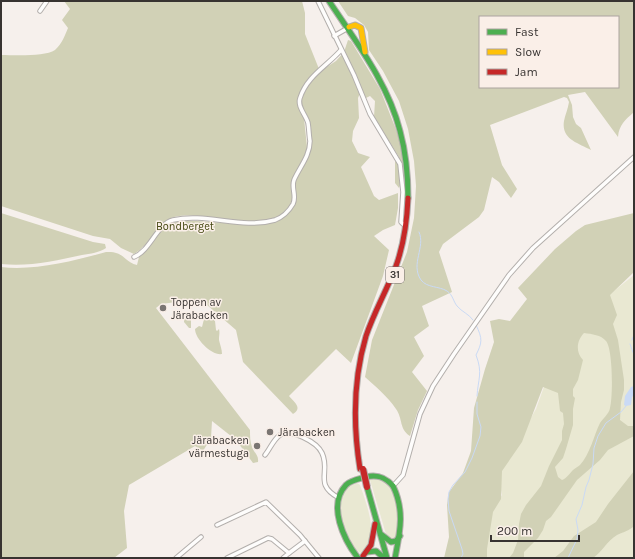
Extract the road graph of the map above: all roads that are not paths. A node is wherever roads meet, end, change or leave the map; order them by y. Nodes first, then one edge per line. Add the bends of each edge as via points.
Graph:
1 (47, 1) edge
2 (318, 1) edge
3 (329, 1) edge
4 (332, 1) edge
5 (40, 11) dead end
6 (348, 28) junction
7 (334, 36) junction
8 (341, 50) junction
9 (634, 156) edge
10 (406, 224) junction
11 (134, 257) dead end
12 (265, 455) dead end
13 (361, 469) junction
14 (393, 486) junction
15 (366, 487) junction
16 (339, 498) junction
17 (375, 524) junction
18 (217, 525) dead end
19 (380, 533) junction
20 (400, 536) junction
21 (201, 537) dead end
22 (305, 540) junction
23 (289, 553) junction
24 (362, 556) edge
25 (176, 558) edge
26 (227, 558) edge
27 (283, 558) edge
28 (319, 558) edge
29 (384, 558) edge
30 (388, 558) edge
31 (395, 558) edge

1 - 5 street
2 - 7 street
3 - 6 main road, 31
4 - 6 main road, 31
6 - 7 street
6 - 10 main road, 31 via 381,83 400,130 408,178
6 - 13 main road, 31 via 355,25 361,28 365,52 392,98 409,154 411,193 409,226 403,250 368,339 361,370 358,394
7 - 8 street
8 - 10 street via 370,114 400,164 403,192 402,222
8 - 11 street via 312,78 300,97 308,124 310,144 293,182 293,203 286,214 255,224 193,218 171,220 140,254
9 - 14 street via 533,248 504,280 434,386 420,414 403,475
10 - 13 main road, 31 via 399,255 368,331 359,366 354,412
12 - 16 street via 277,438 284,433 294,434 312,442 320,448 323,456 326,488
13 - 15 main road, 31, bridge
14 - 16 main road via 386,479 376,475 349,482
14 - 20 main road via 402,509
15 - 17 main road, 31
15 - 19 main road, 31
16 - 24 main road via 338,512 346,541
17 - 24 main road via 372,541
17 - 29 main road, 31
18 - 22 street via 266,502
19 - 20 main road via 390,542 395,542
19 - 30 main road, 31
20 - 31 main road
21 - 25 street
22 - 23 street
22 - 28 street
23 - 26 street via 268,538
23 - 27 street
24 - 29 main road via 376,551

